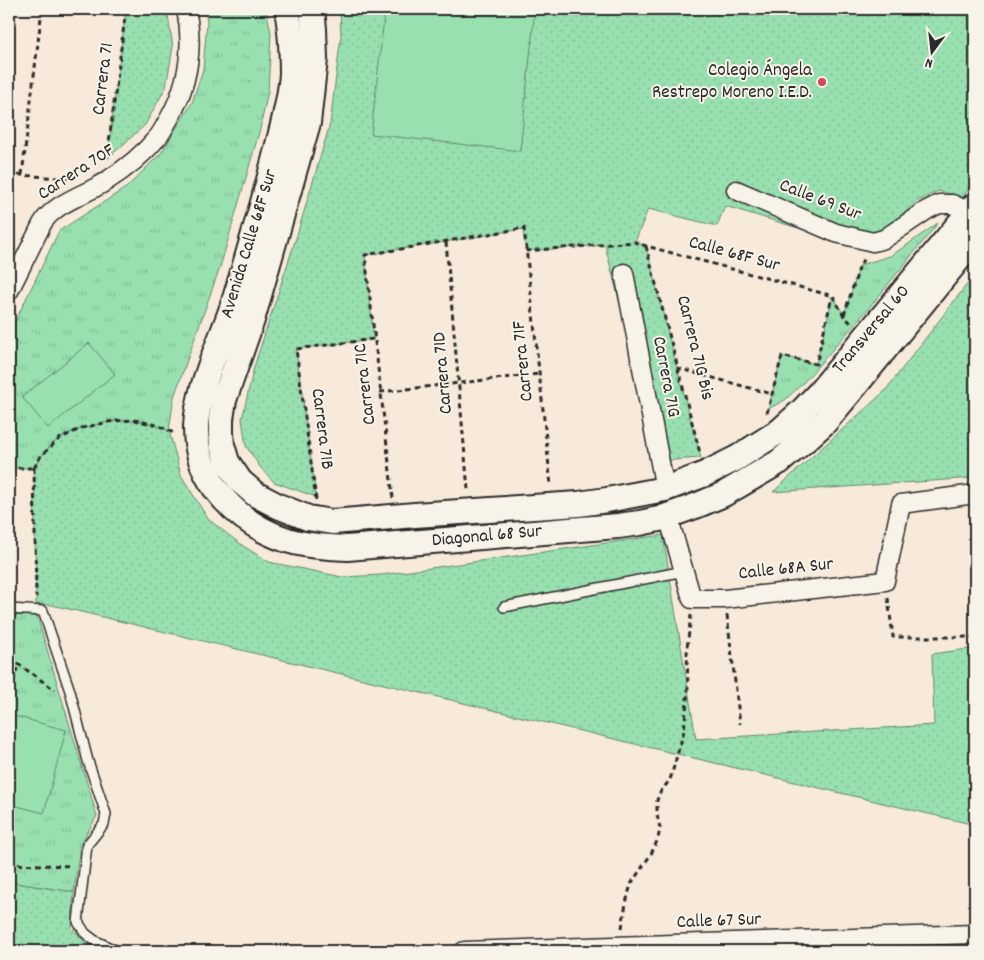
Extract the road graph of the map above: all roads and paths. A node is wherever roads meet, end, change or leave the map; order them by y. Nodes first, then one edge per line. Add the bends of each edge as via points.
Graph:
1 (42, 9) edge
2 (126, 9) edge
3 (186, 9) edge
4 (287, 9) edge
5 (312, 9) edge
6 (9, 174) edge
7 (22, 175) junction
8 (104, 182) junction
9 (736, 190) dead end
10 (972, 209) edge
11 (975, 239) edge
12 (446, 242) junction
13 (874, 242) junction
14 (646, 246) junction
15 (526, 251) junction
16 (624, 273) dead end
17 (9, 291) edge
18 (832, 296) junction
19 (374, 339) junction
20 (677, 368) junction
21 (539, 374) junction
22 (458, 383) junction
23 (380, 392) junction
24 (772, 394) junction
25 (768, 409) dead end
26 (198, 445) junction
27 (759, 445) joint
28 (701, 458) dead end
29 (227, 462) joint
30 (779, 462) joint
31 (9, 468) edge
32 (34, 468) junction
33 (207, 475) joint
34 (665, 489) junction
35 (552, 491) dead end
36 (468, 492) dead end
37 (975, 494) edge
38 (393, 500) dead end
39 (317, 505) dead end
40 (668, 516) junction
41 (684, 571) junction
42 (885, 581) junction
43 (725, 599) junction
44 (692, 600) junction
45 (36, 604) dead end
46 (504, 607) dead end
47 (9, 609) edge
48 (975, 637) edge
49 (9, 661) edge
50 (18, 664) junction
51 (9, 699) edge
52 (73, 702) junction
53 (740, 724) dead end
54 (9, 864) edge
55 (85, 866) junction
56 (975, 934) edge
57 (620, 946) junction
58 (117, 951) edge
59 (464, 951) edge

1 - 7 path, Carrera 70F
2 - 8 path, Carrera 71
3 - 8 street, Carrera 70F via 189,55 184,84 173,110 158,137 136,160
4 - 26 street, Avenida Calle 68F Sur via 292,39 292,75 287,109 244,268 198,407
5 - 29 street, Avenida Calle 68F Sur via 314,59 308,123 252,320 224,400 221,433
6 - 7 path
7 - 8 path
8 - 17 street, Carrera 70F via 45,218
9 - 13 street, Calle 69 Sur via 836,233
10 - 13 street, Calle 69 Sur via 939,204
10 - 27 street, Transversal 60 via 820,392 790,423
11 - 30 street, Transversal 60 via 825,422
12 - 15 path, Carrera 71F via 524,228
12 - 19 path, Carrera 71C via 365,255
12 - 22 path, Carrera 71D
13 - 18 path via 860,265 844,316
14 - 15 path, Calle 68F Sur via 634,242
14 - 18 path, Calle 68F Sur
14 - 20 path, Carrera 71G Bis
15 - 21 path, Carrera 71F
16 - 34 street, Carrera 71G
18 - 24 path via 816,364 782,356
19 - 23 path, Carrera 71C
19 - 39 path, Carrera 71B via 296,349
20 - 24 path
20 - 28 path, Carrera 71G Bis
21 - 22 path
21 - 35 path, Carrera 71F
22 - 23 path
22 - 36 path, Carrera 71D
23 - 38 path, Carrera 71C
24 - 25 path
26 - 32 path via 157,425 134,420 113,421 82,428 59,439 41,456
26 - 33 street, Avenida Calle 68F Sur
27 - 34 street, Diagonal 68 Sur via 705,474
29 - 34 street, Diagonal 68 Sur via 240,481 255,494 308,518 332,522 578,504
30 - 40 street, Diagonal 68 Sur via 724,494
31 - 32 path
32 - 45 path
33 - 40 street, Diagonal 68 Sur via 237,512 261,528 288,540 319,547 347,548 608,527
37 - 42 street via 901,504
40 - 41 street
41 - 44 street
41 - 46 lane
42 - 43 street, Calle 68A Sur
42 - 48 path via 893,638
43 - 44 street, Calle 68A Sur
43 - 53 path
44 - 57 path via 684,731 670,780 657,800 658,839 631,884
47 - 52 lane via 43,611
49 - 50 path
50 - 51 path
50 - 52 path
52 - 55 lane via 106,814 104,824 88,846
54 - 55 path
55 - 58 lane via 78,922 94,940
56 - 57 street, Calle 67 Sur
57 - 59 street, Calle 67 Sur

